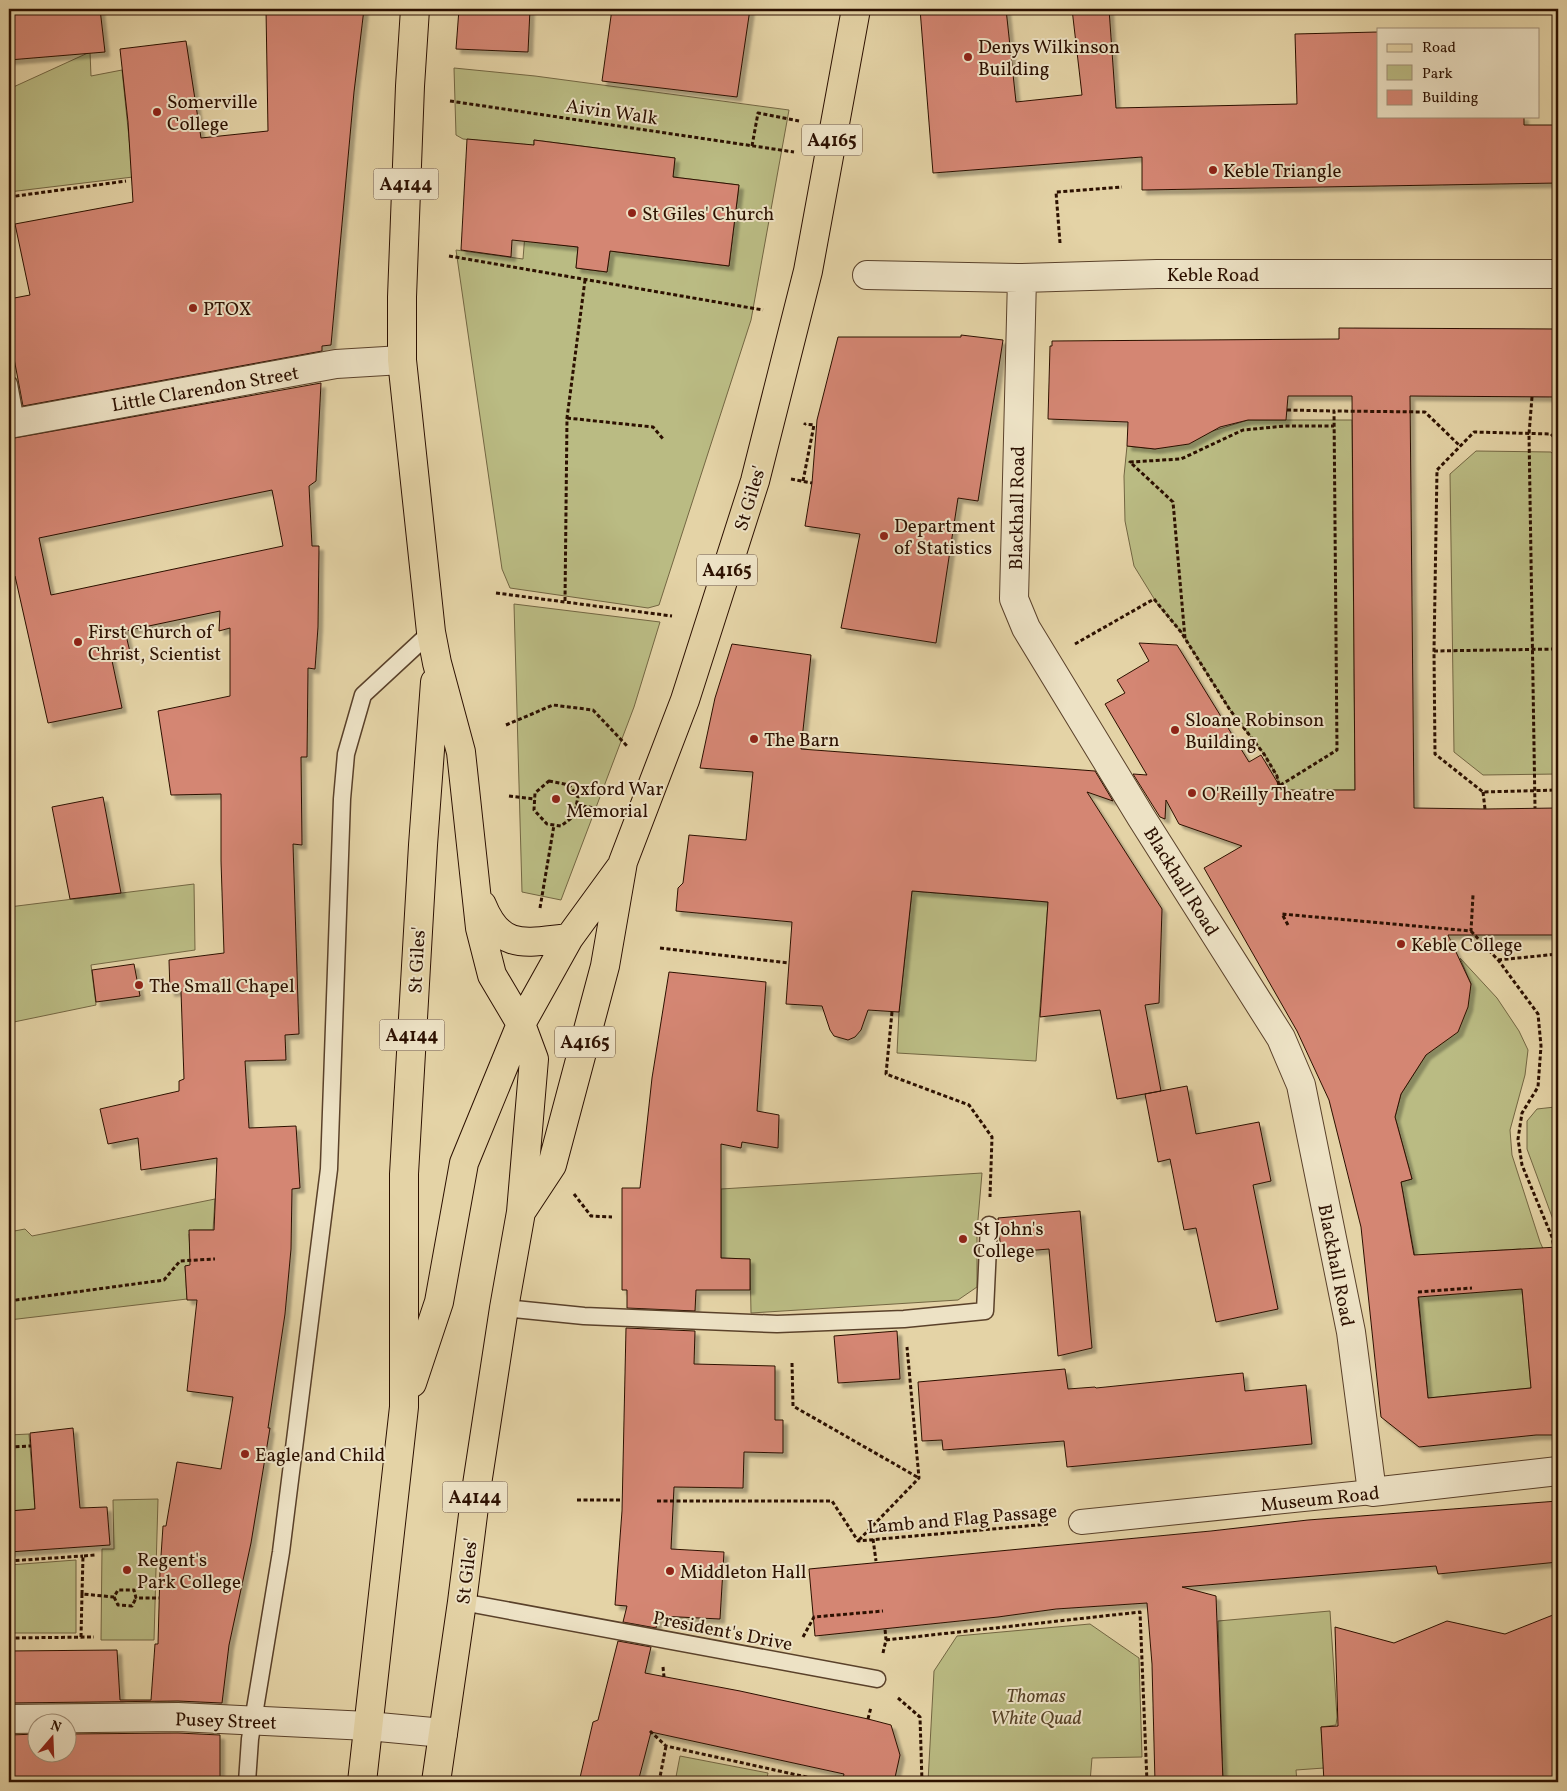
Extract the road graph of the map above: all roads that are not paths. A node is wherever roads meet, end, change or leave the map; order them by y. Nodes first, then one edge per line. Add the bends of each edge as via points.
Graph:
1 (414, 9) edge
2 (856, 9) edge
3 (1558, 274) edge
4 (867, 276) dead end
5 (1022, 278) junction
6 (402, 360) junction
7 (9, 384) edge
8 (12, 423) edge
9 (431, 632) junction
10 (437, 664) junction
11 (623, 862) junction
12 (474, 886) junction
13 (569, 938) junction
14 (521, 1024) junction
15 (520, 1212) junction
16 (989, 1225) road end
17 (504, 1308) junction
18 (404, 1407) junction
19 (1558, 1471) edge
20 (1372, 1492) junction
21 (1081, 1522) road end
22 (462, 1602) junction
23 (877, 1679) road end
24 (9, 1719) edge
25 (253, 1720) junction
26 (368, 1726) junction
27 (443, 1733) junction
28 (247, 1782) edge
29 (362, 1782) edge
30 (436, 1782) edge

1 - 6 main road, A4144
2 - 11 main road, St Giles' / A4165 via 808,271 755,481 685,700
3 - 5 street, Keble Road via 1157,274
4 - 5 street, Keble Road
5 - 20 street, Blackhall Road via 1014,599 1041,653 1281,1038 1301,1085 1351,1332
6 - 8 street, Little Clarendon Street via 336,364
6 - 9 main road, St Giles' / A4144
7 - 8 lane
9 - 10 main road, St Giles' / A4144
9 - 25 lane via 363,695 346,754 329,1169 282,1542
10 - 12 main road, St Giles' / A4144 via 461,752
10 - 18 main road, St Giles' / A4144 via 422,845 404,1174
11 - 13 main road, St Giles' / A4165
11 - 15 main road, St Giles' / A4165 via 605,966 552,1166
12 - 13 main road, A4144 via 488,921 503,936 523,942
12 - 14 main road, St Giles' / A4144 via 492,975
13 - 14 main road, St Giles' / A4144
14 - 15 main road, St Giles' / A4144 via 534,1059
14 - 18 main road, St Giles' / A4144 via 464,1163 439,1302
15 - 17 main road, St Giles' / A4144
16 - 17 lane via 984,1311 904,1319 777,1324 584,1316
17 - 22 main road, St Giles' / A4144
18 - 26 main road, St Giles' / A4144
19 - 20 street, Museum Road
20 - 21 street, Museum Road
22 - 23 lane, President's Drive
22 - 27 main road, St Giles' / A4144
24 - 25 street, Pusey Street via 178,1717
25 - 26 street, Pusey Street
25 - 28 lane
26 - 27 street, Pusey Street
26 - 29 main road, St Giles' / A4144
27 - 30 main road, St Giles' / A4144

